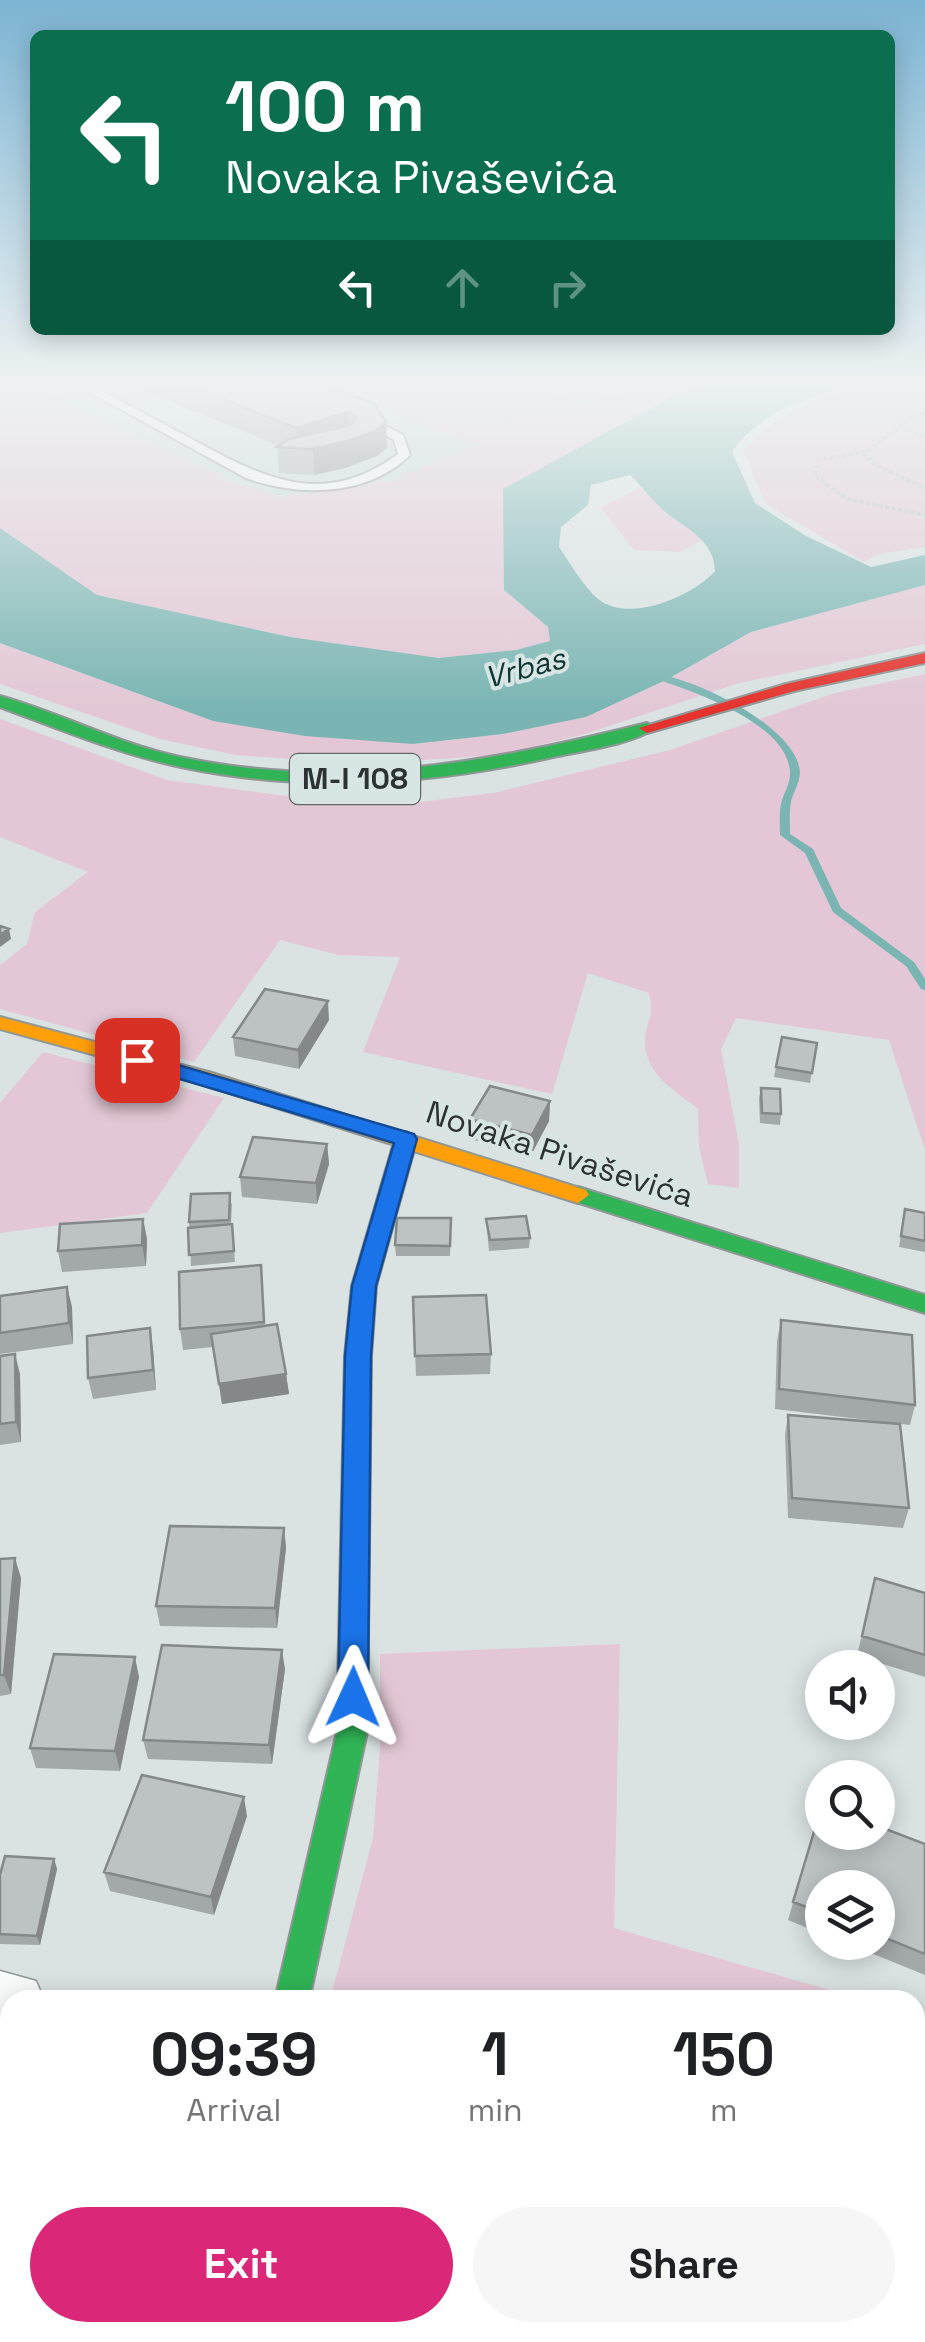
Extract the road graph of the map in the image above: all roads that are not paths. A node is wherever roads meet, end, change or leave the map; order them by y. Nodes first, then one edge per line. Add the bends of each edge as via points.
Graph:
1 (925, 658) edge
2 (0, 702) edge
3 (0, 1022) edge
4 (406, 1139) junction
5 (925, 1304) edge
6 (294, 1990) edge

1 - 2 street, M-I 108 via 754,697 546,757 356,780 183,763
3 - 4 street, Novaka Pivaševića
4 - 5 street, Novaka Pivaševića
4 - 6 street via 364,1286 352,1732

